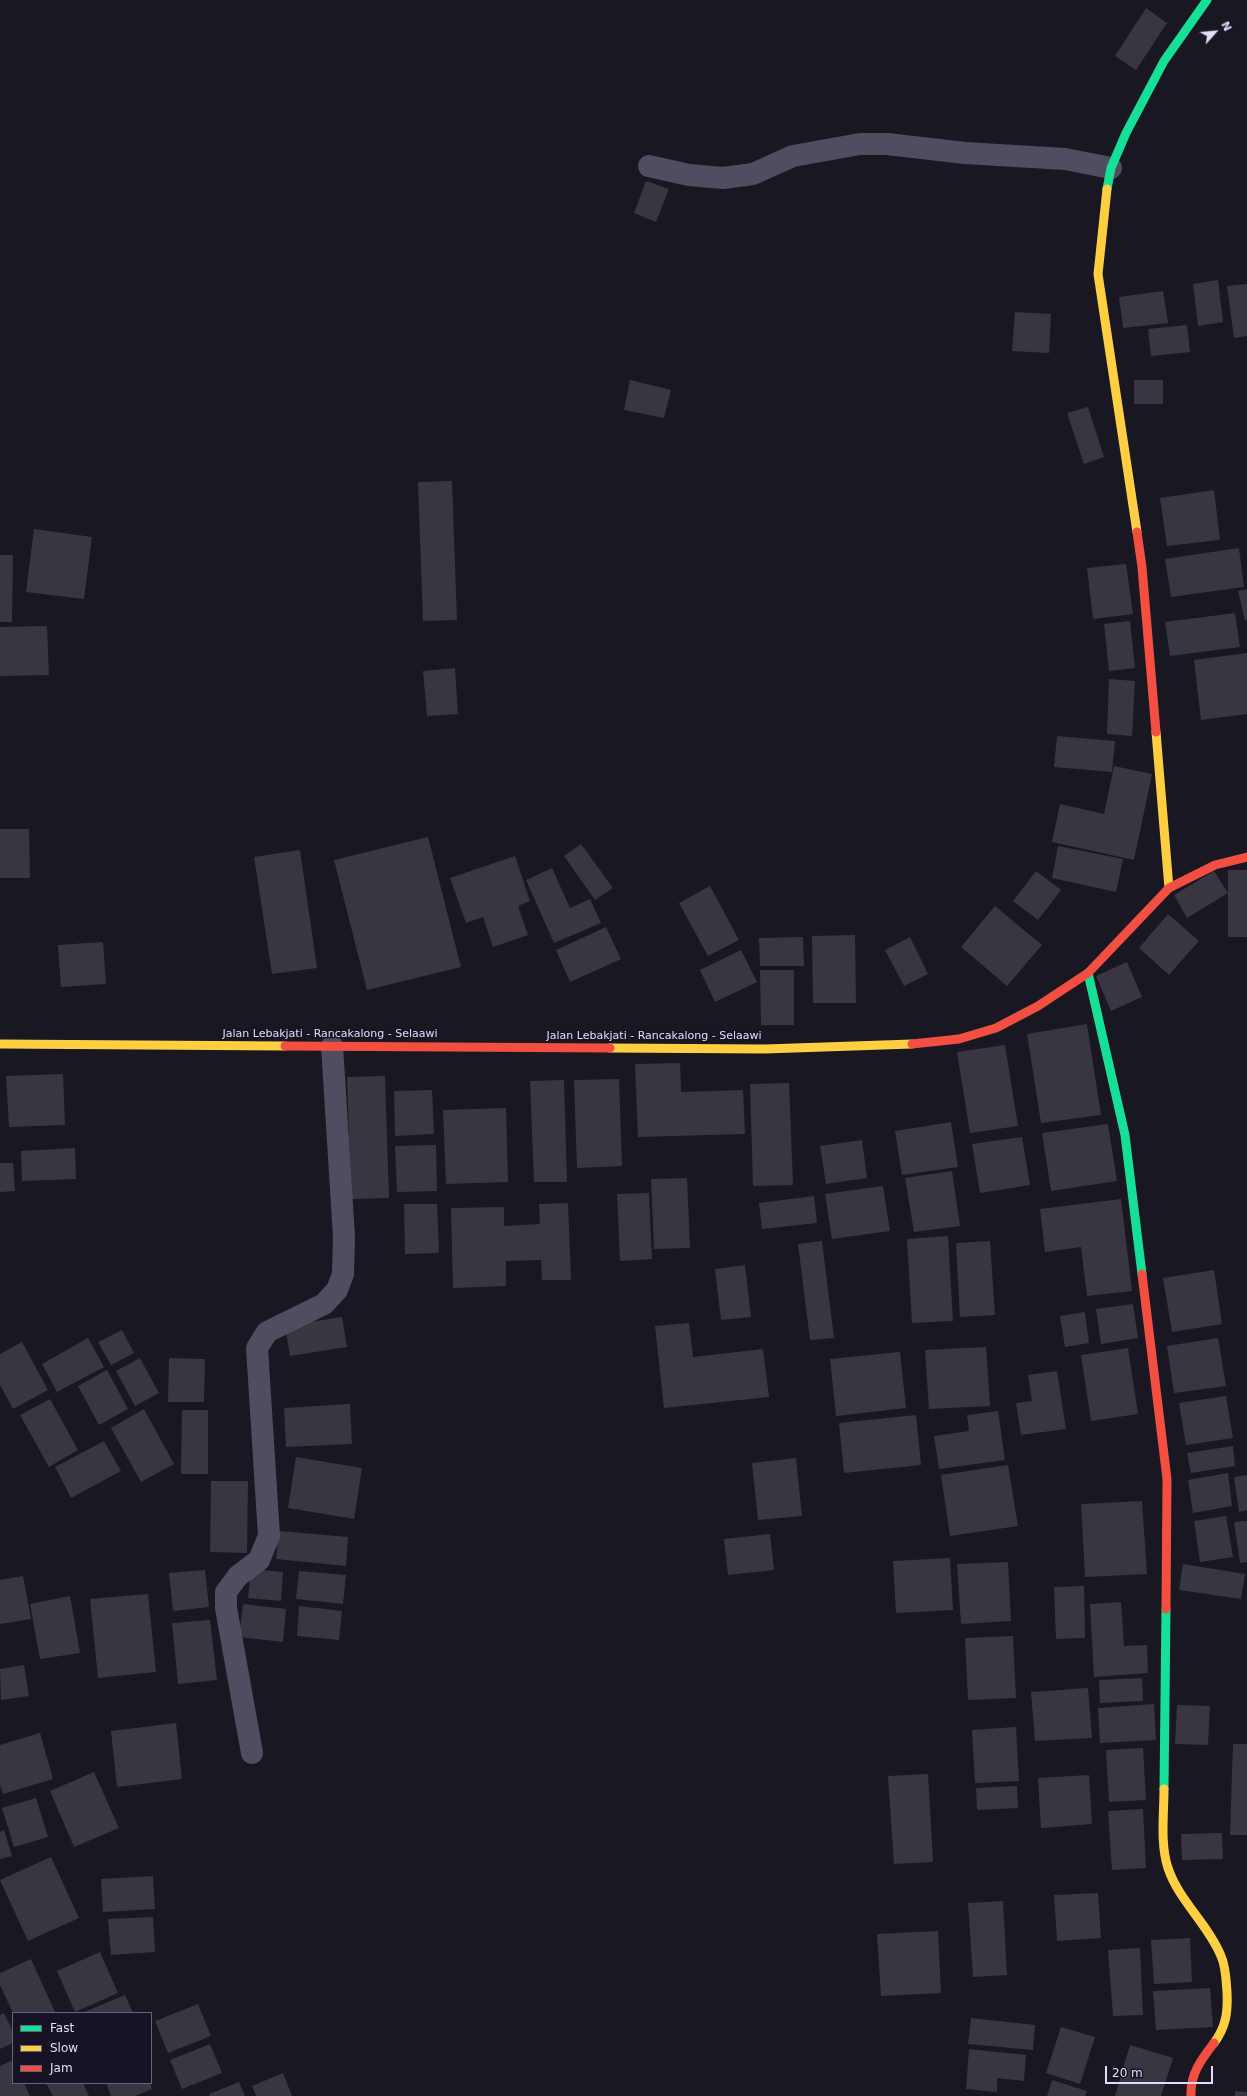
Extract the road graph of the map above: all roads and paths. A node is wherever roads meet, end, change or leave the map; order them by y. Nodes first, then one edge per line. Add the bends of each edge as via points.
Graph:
1 (1207, 0) edge
2 (650, 166) dead end
3 (1112, 168) junction
4 (1247, 857) edge
5 (1169, 888) junction
6 (1088, 973) junction
7 (0, 1044) edge
8 (332, 1046) junction
9 (252, 1753) dead end
10 (1190, 2096) edge

1 - 3 street via 1164,61 1126,132
2 - 3 street via 689,175 723,178 753,174 793,156 860,144 888,144 965,153 1065,159
3 - 5 street via 1104,208 1098,274 1142,567
4 - 5 street, Jalan Lebakjati - Rancakalong - Selaawi via 1215,865
5 - 6 street, Jalan Lebakjati - Rancakalong - Selaawi
6 - 8 street, Jalan Lebakjati - Rancakalong - Selaawi via 1038,1006 996,1028 959,1039 895,1046 765,1049
6 - 10 street via 1125,1135 1167,1479 1164,1835 1168,1867 1221,1957 1228,2010 1224,2032 1193,2071
7 - 8 street, Jalan Lebakjati - Rancakalong - Selaawi
8 - 9 street via 344,1237 343,1274 338,1290 324,1304 266,1332 257,1348 269,1536 259,1560 238,1576 226,1592 226,1608

